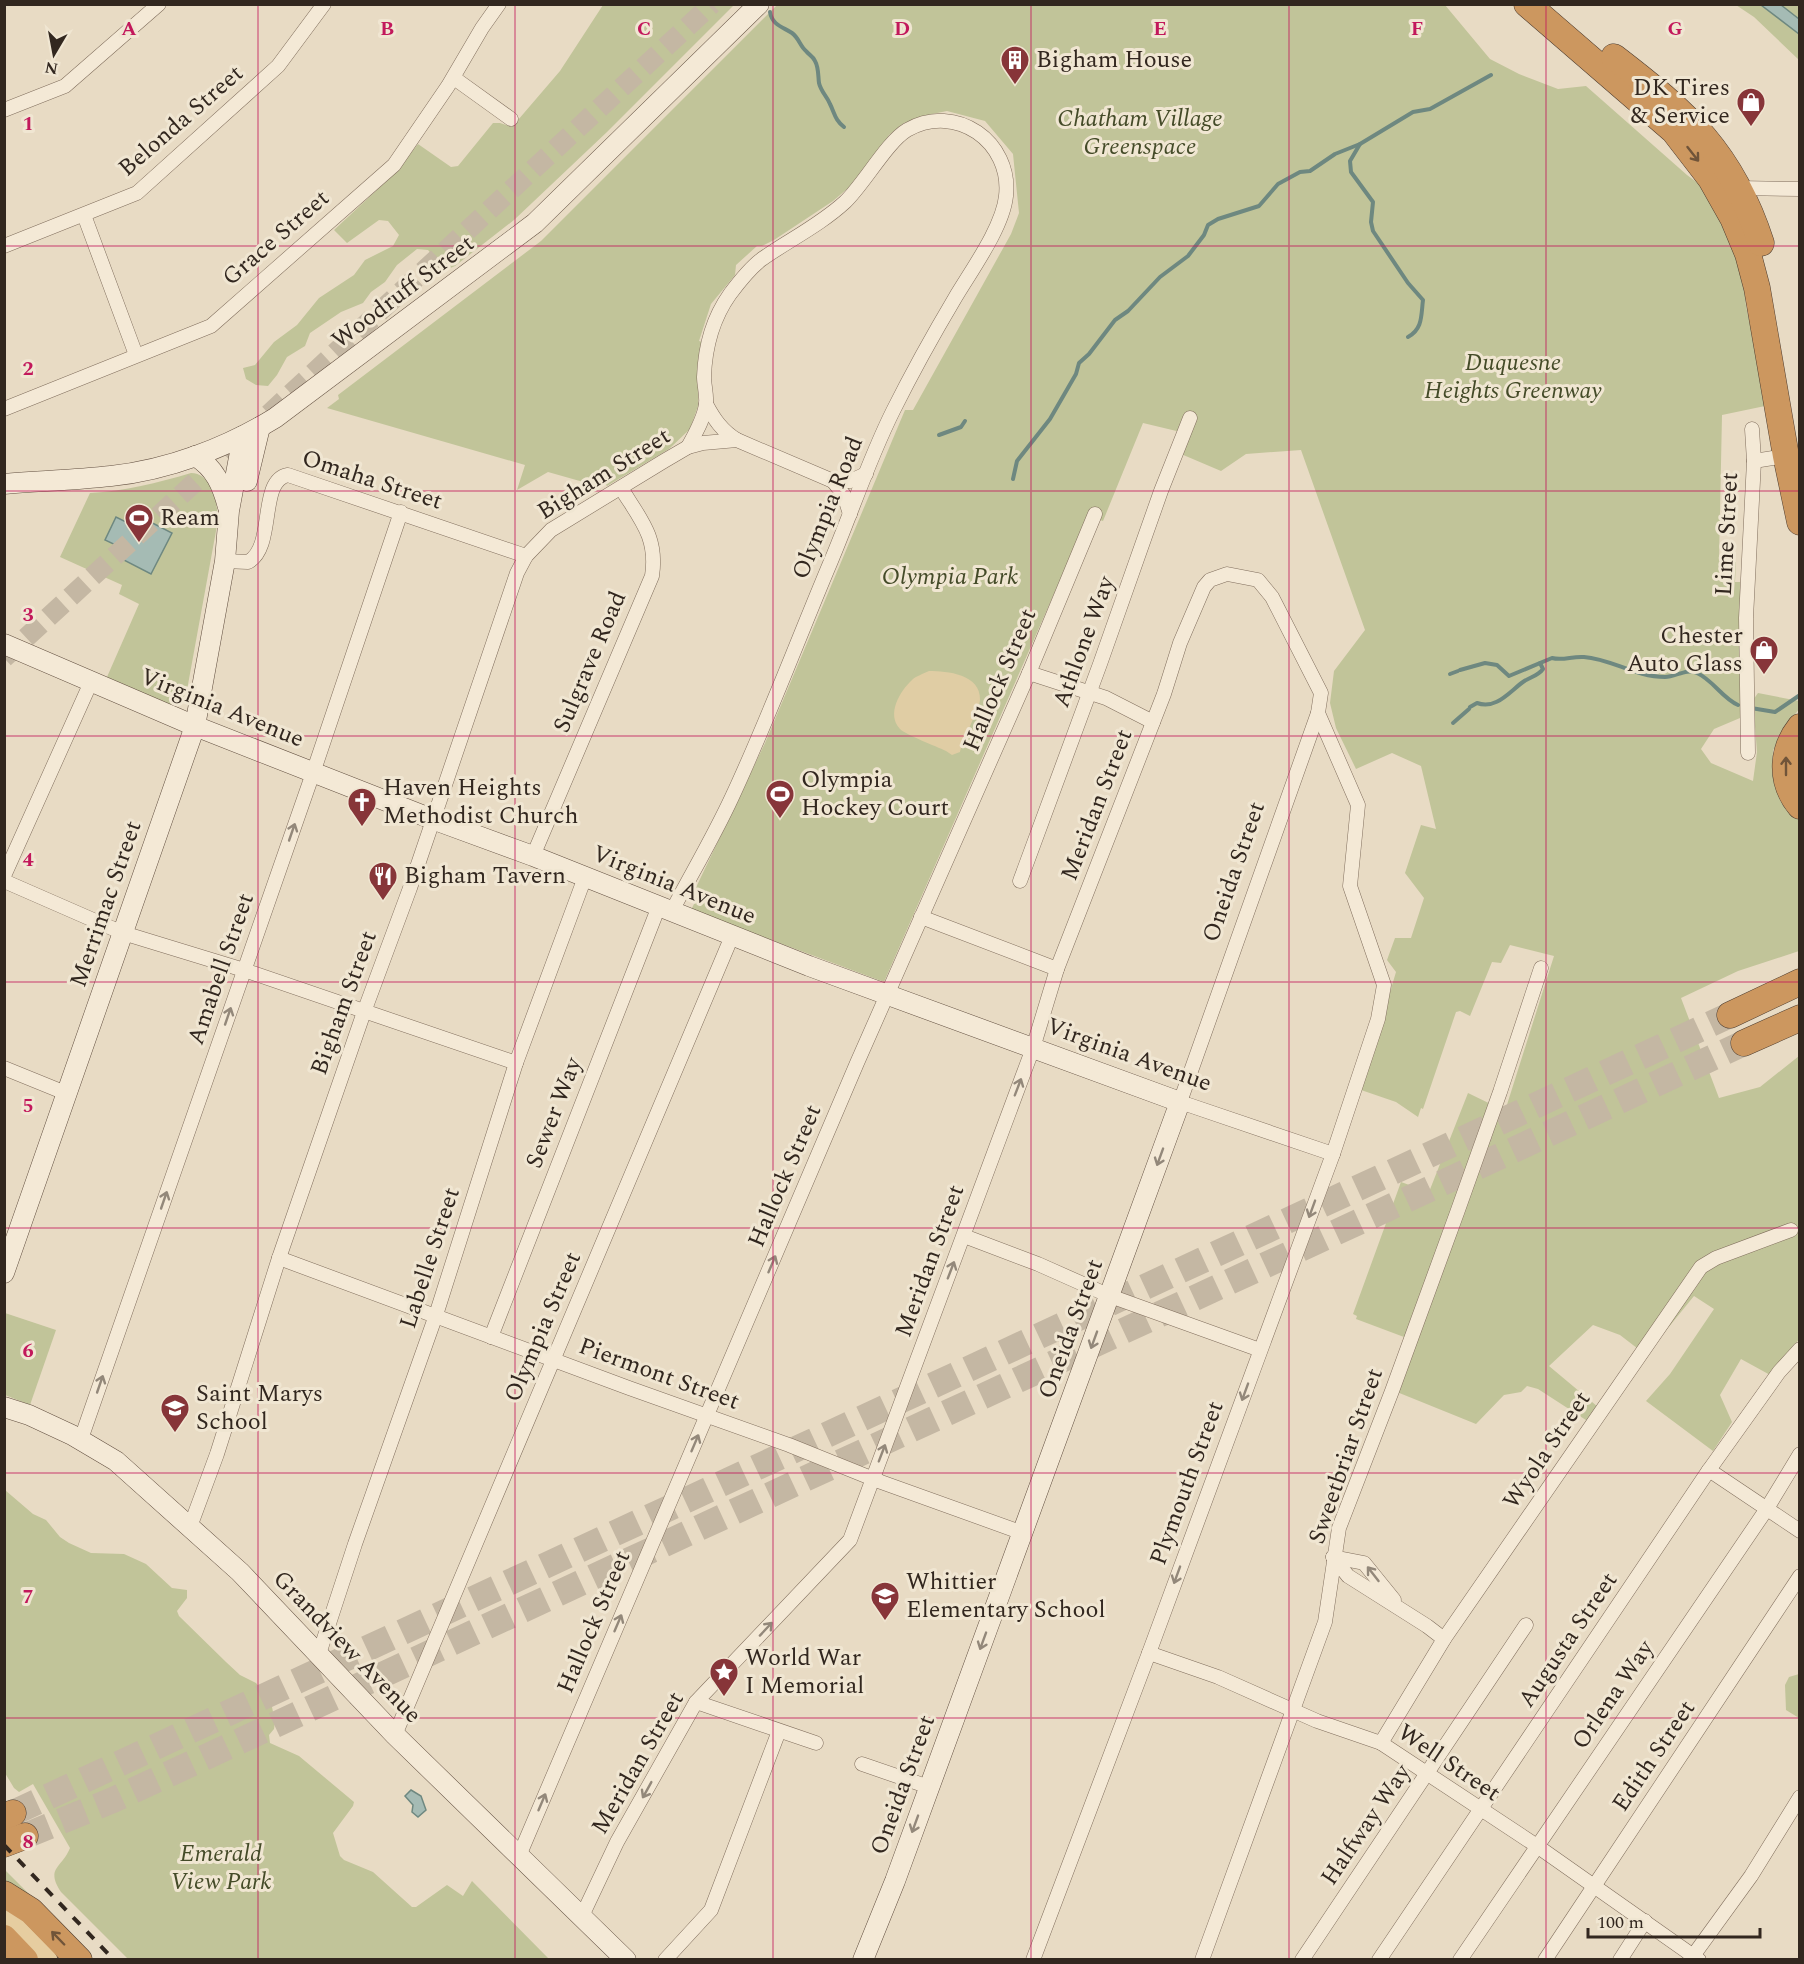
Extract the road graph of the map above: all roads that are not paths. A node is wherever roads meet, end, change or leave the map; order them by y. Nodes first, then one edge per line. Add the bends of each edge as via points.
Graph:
1 (159, 4) edge
2 (324, 4) edge
3 (500, 4) edge
4 (759, 4) edge
5 (1527, 4) edge
6 (1548, 4) edge
7 (454, 78) junction
8 (4, 110) edge
9 (511, 119) dead end
10 (1711, 179) junction
11 (1739, 188) junction
12 (1800, 189) edge
13 (84, 215) junction
14 (4, 246) edge
15 (136, 355) junction
16 (705, 404) junction
17 (4, 409) edge
18 (1190, 418) dead end
19 (1752, 429) dead end
20 (251, 431) junction
21 (737, 440) junction
22 (688, 447) junction
23 (195, 456) junction
24 (1796, 457) edge
25 (1754, 461) junction
26 (867, 474) junction
27 (833, 481) junction
28 (4, 484) edge
29 (621, 488) junction
30 (229, 511) junction
31 (401, 512) junction
32 (850, 514) junction
33 (1095, 514) dead end
34 (1800, 522) edge
35 (226, 552) junction
36 (526, 556) junction
37 (4, 644) edge
38 (1029, 673) junction
39 (91, 682) junction
40 (1090, 693) junction
41 (1318, 713) junction
42 (1153, 722) junction
43 (195, 726) junction
44 (1800, 727) edge
45 (1748, 753) dead end
46 (313, 773) junction
47 (1800, 806) edge
48 (432, 819) junction
49 (533, 856) junction
50 (4, 876) edge
51 (585, 877) junction
52 (4, 880) edge
53 (1020, 881) dead end
54 (666, 908) junction
55 (921, 917) junction
56 (123, 933) junction
57 (732, 936) junction
58 (1541, 968) dead end
59 (1057, 969) junction
60 (244, 970) junction
61 (1800, 982) edge
62 (888, 995) junction
63 (364, 1012) junction
64 (1730, 1014) tunnel mouth
65 (1800, 1018) edge
66 (1744, 1043) tunnel mouth
67 (1033, 1048) junction
68 (516, 1063) junction
69 (4, 1068) edge
70 (68, 1094) junction
71 (1180, 1102) junction
72 (1333, 1154) junction
73 (1791, 1230) dead end
74 (964, 1236) junction
75 (279, 1258) junction
76 (4, 1273) edge
77 (1110, 1296) junction
78 (436, 1315) junction
79 (491, 1337) junction
80 (1800, 1349) edge
81 (1260, 1350) junction
82 (554, 1360) junction
83 (4, 1407) edge
84 (707, 1415) junction
85 (81, 1439) junction
86 (1800, 1454) edge
87 (1709, 1470) junction
88 (873, 1478) junction
89 (1766, 1510) junction
90 (190, 1527) junction
91 (1800, 1531) edge
92 (1023, 1533) junction
93 (1333, 1557) junction
94 (1800, 1576) edge
95 (1401, 1610) junction
96 (1526, 1625) dead end
97 (1444, 1639) junction
98 (1149, 1653) junction
99 (319, 1654) junction
100 (696, 1702) junction
101 (1294, 1710) junction
102 (779, 1731) junction
103 (395, 1735) junction
104 (816, 1743) dead end
105 (1381, 1743) junction
106 (862, 1764) dead end
107 (1428, 1774) junction
108 (929, 1787) junction
109 (1800, 1797) edge
110 (1480, 1810) junction
111 (1537, 1846) junction
112 (519, 1856) junction
113 (1594, 1886) junction
114 (4, 1894) edge
115 (4, 1916) edge
116 (582, 1916) junction
117 (1645, 1921) junction
118 (4, 1938) edge
119 (1694, 1958) edge
120 (25, 1959) edge
121 (47, 1959) edge
122 (79, 1959) edge
123 (626, 1959) edge
124 (665, 1959) edge
125 (863, 1959) edge
126 (1033, 1959) edge
127 (1202, 1959) edge
128 (1302, 1959) edge
129 (1379, 1959) edge
130 (1460, 1959) edge
131 (1545, 1959) edge
132 (1620, 1959) edge

1 - 8 street via 65,86
2 - 13 street, Belonda Street via 278,66 137,193
3 - 7 street, Grace Street
4 - 20 street, Woodruff Street via 535,223 294,405
5 -> 10 highway via 1660,118
6 - 11 highway via 1688,118
7 - 9 street
7 - 15 street, Grace Street via 394,165 237,303 210,326
10 - 11 highway
10 - 24 highway via 1743,238
11 - 12 street
11 - 24 highway via 1756,226 1767,266
13 - 14 street, Belonda Street
13 - 15 street
15 - 17 street, Grace Street
16 - 21 street via 718,424
16 - 22 street
16 - 26 street, Olympia Road via 706,355 714,324 729,296 757,263 846,202 907,130 927,123 967,126 989,140 1004,166 1004,209 892,411
18 - 40 street, Athlone Way
19 - 25 street, Lime Street
20 - 23 street, Woodruff Street
20 - 30 street, Merrimac Street
20 - 35 street, Merrimac Street via 239,519
21 - 22 street, Bigham Street
21 - 27 street, Bigham Street
22 - 29 street, Bigham Street
23 - 28 street, Woodruff Street via 111,476
23 - 30 street via 205,462 222,484
24 - 25 street, Lime Street
24 - 34 highway
25 - 45 street, Lime Street via 1746,618
26 - 27 street via 850,481
26 - 32 street, Olympia Road
27 - 32 street via 844,495
29 - 36 street, Bigham Street via 551,530
29 - 49 street, Sulgrave Road via 650,536 652,576
30 - 35 street, Merrimac Street
31 - 35 street, Omaha Street via 295,476 283,476 273,487 257,555 248,562
31 - 36 street, Omaha Street
31 - 46 street, Amabell Street
32 - 54 street, Olympia Road via 731,800
33 - 38 street, Hallock Street
35 - 43 street, Merrimac Street
36 - 48 street, Bigham Street via 513,583
37 - 39 street, Virginia Avenue
38 - 40 street
38 - 55 street, Hallock Street
39 - 43 street, Virginia Avenue
39 - 50 street
40 - 42 street
40 - 53 street, Athlone Way
41 - 42 street, Meridan Street via 1321,693 1272,597 1257,580 1227,574 1210,580 1204,587
41 - 71 street, Oneida Street
41 - 72 street, Plymouth Street via 1358,805 1350,885 1384,985 1378,1020
42 - 59 street, Meridan Street
43 - 46 street, Virginia Avenue
43 - 56 street, Merrimac Street
47 -> 44 highway via 1787,784 1785,764 1789,744
46 - 48 street, Virginia Avenue
60 -> 46 street, Amabell Street
48 - 49 street, Virginia Avenue
48 - 63 street, Bigham Street
49 - 51 street, Virginia Avenue
51 - 54 street, Virginia Avenue
51 - 68 street, Labelle Street
52 - 56 street
54 - 57 street, Virginia Avenue
54 - 79 street, Sewer Way
55 - 59 street
55 - 62 street, Hallock Street
56 - 60 street
56 - 70 street, Merrimac Street
57 - 62 street, Virginia Avenue
57 - 82 street, Olympia Street
58 - 93 street, Sweetbriar Street via 1458,1210 1339,1528
59 - 67 street, Meridan Street
60 - 63 street
85 -> 60 street, Amabell Street
61 - 64 highway
62 - 67 street, Virginia Avenue
84 -> 62 street, Hallock Street
63 - 68 street
63 - 75 street, Bigham Street
65 - 66 highway
67 - 71 street, Virginia Avenue
74 -> 67 street, Meridan Street
68 - 78 street, Labelle Street
69 - 70 street
70 - 76 street, Merrimac Street
71 - 72 street, Virginia Avenue
71 -> 77 street, Oneida Street
72 -> 81 street, Plymouth Street
73 - 97 street, Wyola Street via 1701,1267
74 - 77 street
88 -> 74 street, Meridan Street
75 - 78 street, Piermont Street
75 - 90 street, Bigham Street via 218,1454
77 - 81 street
77 -> 92 street, Oneida Street
78 - 79 street, Piermont Street
78 - 99 street, Labelle Street
79 - 82 street, Piermont Street
80 - 87 street, Augusta Street
81 -> 98 street, Plymouth Street
82 - 84 street, Piermont Street
82 - 103 street, Olympia Street
83 - 85 street, Grandview Avenue
84 - 88 street, Piermont Street
112 -> 84 street, Hallock Street
85 - 90 street, Grandview Avenue via 116,1461
86 - 89 street, Orlena Way
87 - 89 street
87 - 110 street, Augusta Street
88 - 92 street, Piermont Street
100 -> 88 street, Meridan Street via 850,1540
89 - 91 street
89 - 111 street, Orlena Way
90 - 99 street, Grandview Avenue via 240,1572
92 -> 108 street, Oneida Street
93 - 95 street via 1348,1576
95 -> 93 street via 1364,1563
93 - 101 street, Sweetbriar Street via 1325,1622
94 - 113 street, Edith Street
95 - 97 street
96 - 107 street, Halfway Way
97 - 105 street, Wyola Street
98 - 101 street, Well Street
98 - 126 street, Plymouth Street
99 - 103 street, Grandview Avenue
100 - 102 street
100 -> 116 street, Meridan Street via 617,1842
101 - 105 street, Well Street
101 - 127 street, Sweetbriar Street
102 - 104 street
102 - 124 street via 711,1910
103 - 112 street, Grandview Avenue
105 - 107 street, Well Street
106 - 108 street
107 - 110 street, Well Street
107 - 128 street, Halfway Way
108 -> 125 street, Oneida Street
109 - 119 street
110 - 111 street, Well Street
110 - 129 street, Augusta Street
111 - 113 street, Well Street
111 - 130 street, Orlena Way
112 - 116 street, Grandview Avenue
113 - 117 street, Well Street
113 - 131 street, Edith Street
122 -> 114 highway via 32,1911
115 - 121 main road
116 - 123 street, Grandview Avenue
117 - 119 street, Well Street
117 - 132 street
118 - 120 highway

